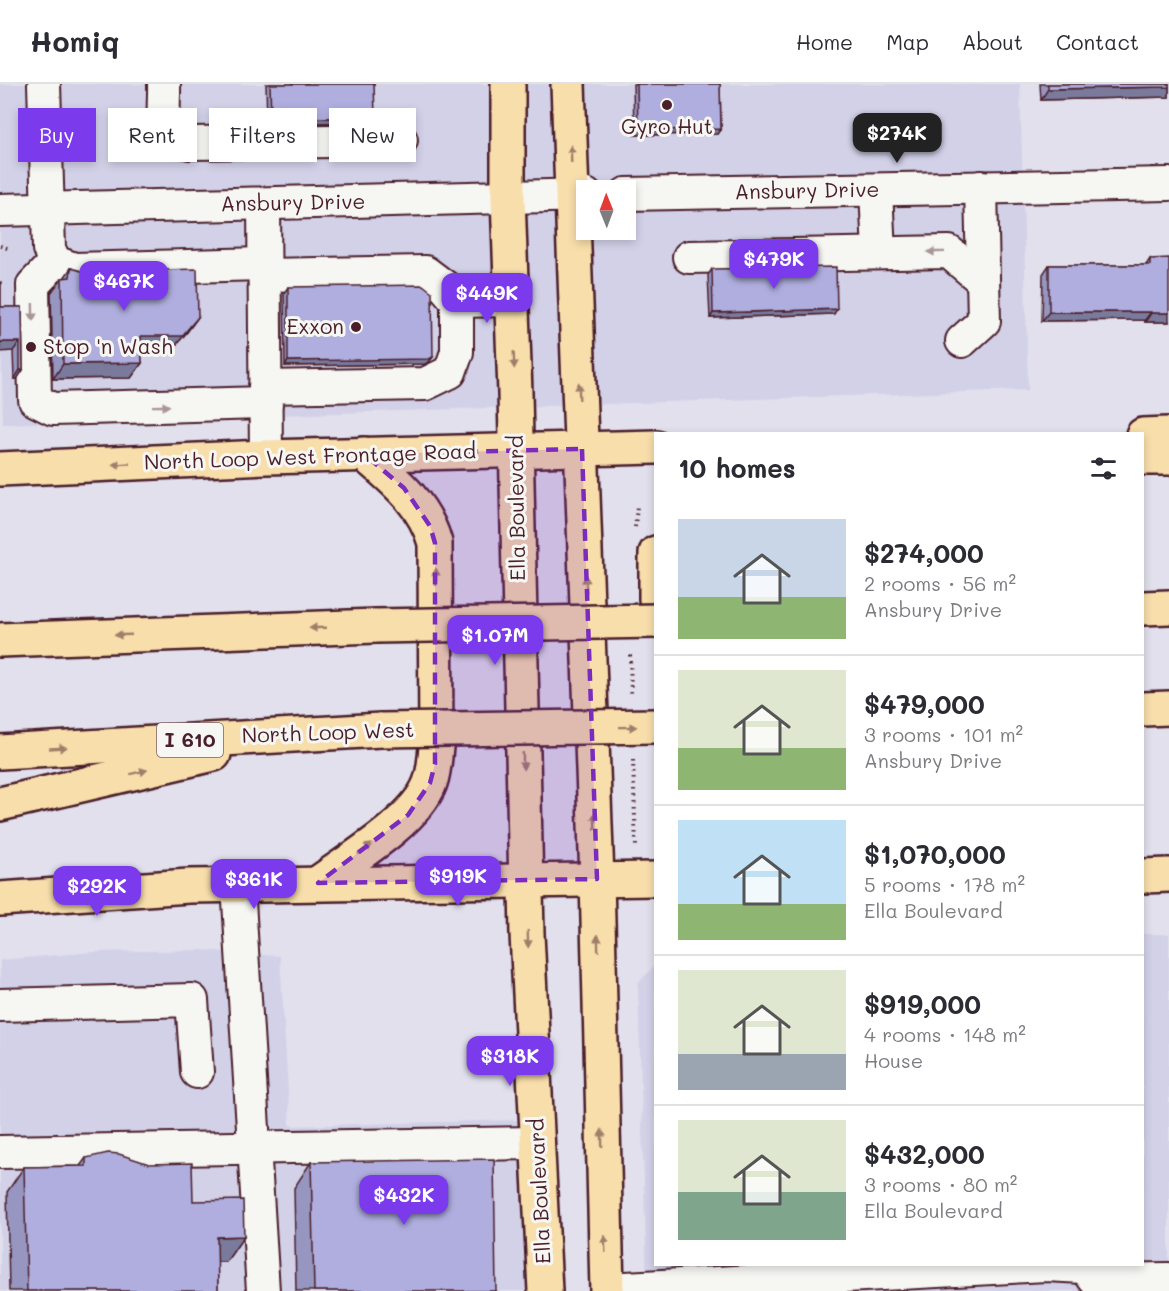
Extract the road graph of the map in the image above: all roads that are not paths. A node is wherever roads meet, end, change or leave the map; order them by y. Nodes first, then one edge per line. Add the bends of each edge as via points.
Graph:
1 (44, 84) edge
2 (164, 84) edge
3 (508, 84) edge
4 (568, 84) edge
5 (329, 141) edge
6 (578, 180) edge
7 (1169, 184) edge
8 (981, 187) junction
9 (876, 190) junction
10 (636, 194) edge
11 (576, 195) edge
12 (508, 197) junction
13 (264, 204) junction
14 (48, 208) junction
15 (0, 210) edge
16 (580, 240) edge
17 (879, 253) junction
18 (689, 257) dead end
19 (55, 262) junction
20 (265, 269) junction
21 (983, 281) junction
22 (512, 300) junction
23 (457, 301) junction
24 (962, 341) dead end
25 (266, 395) junction
26 (1169, 434) edge
27 (1144, 435) edge
28 (654, 447) edge
29 (582, 449) junction
30 (516, 451) junction
31 (364, 454) junction
32 (266, 457) junction
33 (1144, 458) edge
34 (1169, 458) edge
35 (0, 469) edge
36 (643, 544) edge
37 (654, 591) edge
38 (1169, 607) edge
39 (1144, 608) edge
40 (654, 621) edge
41 (0, 640) edge
42 (1169, 708) edge
43 (1144, 709) edge
44 (654, 726) edge
45 (297, 734) junction
46 (0, 752) edge
47 (0, 804) edge
48 (646, 867) edge
49 (1144, 876) edge
50 (1169, 876) edge
51 (597, 879) junction
52 (526, 880) junction
53 (318, 883) junction
54 (238, 885) junction
55 (0, 899) edge
56 (0, 1005) edge
57 (197, 1072) dead end
58 (538, 1143) junction
59 (254, 1148) junction
60 (0, 1152) edge
61 (1041, 1266) edge
62 (1084, 1266) edge
63 (696, 1274) edge
64 (1169, 1279) edge
65 (971, 1280) edge
66 (808, 1284) edge
67 (607, 1290) edge
68 (263, 1291) edge
69 (544, 1291) edge

1 - 14 street
2 - 5 street via 165,127 182,142
3 - 12 main road, Ella Boulevard
6 -> 4 main road
7 - 8 street, Ansbury Drive
8 - 9 street, Ansbury Drive
8 - 21 street
9 - 10 street, Ansbury Drive
9 - 17 street
11 - 12 street, Ansbury Drive
12 - 13 street, Ansbury Drive
12 - 22 main road, Ella Boulevard
13 - 14 street, Ansbury Drive
13 - 20 street
14 - 15 street, Ansbury Drive
14 - 19 street via 49,249
29 -> 16 main road
17 - 18 street
21 -> 17 street via 949,252
19 - 20 street via 74,269
19 -> 25 street via 33,285 35,400 53,409
20 - 23 street via 424,272
20 - 25 street
21 - 24 street via 984,321
22 - 23 street
22 -> 30 main road, Ella Boulevard
23 - 25 street via 457,352 450,372 425,384
25 - 32 street
26 - 27 main road
28 - 29 main road, North Loop West Frontage Road
29 - 30 main road, North Loop West Frontage Road
51 -> 29 main road
30 - 31 main road, North Loop West Frontage Road
30 -> 52 main road, Ella Boulevard
31 - 32 main road, North Loop West Frontage Road
53 -> 31 main road via 408,815 421,800 435,764 435,543 430,526 404,489
32 -> 35 main road, North Loop West Frontage Road
33 - 34 main road
36 - 37 main road
38 - 39 main road
40 -> 41 main road, bridge via 376,626
42 - 43 main road
45 -> 44 main road, North Loop West / I 610, bridge
46 -> 45 main road, North Loop West / I 610
47 -> 45 main road
48 - 51 main road
49 - 50 main road
51 - 52 main road
67 -> 51 main road
52 - 53 main road
52 -> 58 main road, Ella Boulevard
53 - 54 main road
54 - 55 main road
54 - 59 street
56 - 57 street via 192,1000
58 - 59 street
58 - 69 main road, Ella Boulevard
59 - 60 street
59 - 68 street
61 - 65 street
62 - 64 street via 1095,1280
63 - 66 street
63 - 67 street
65 - 66 street

